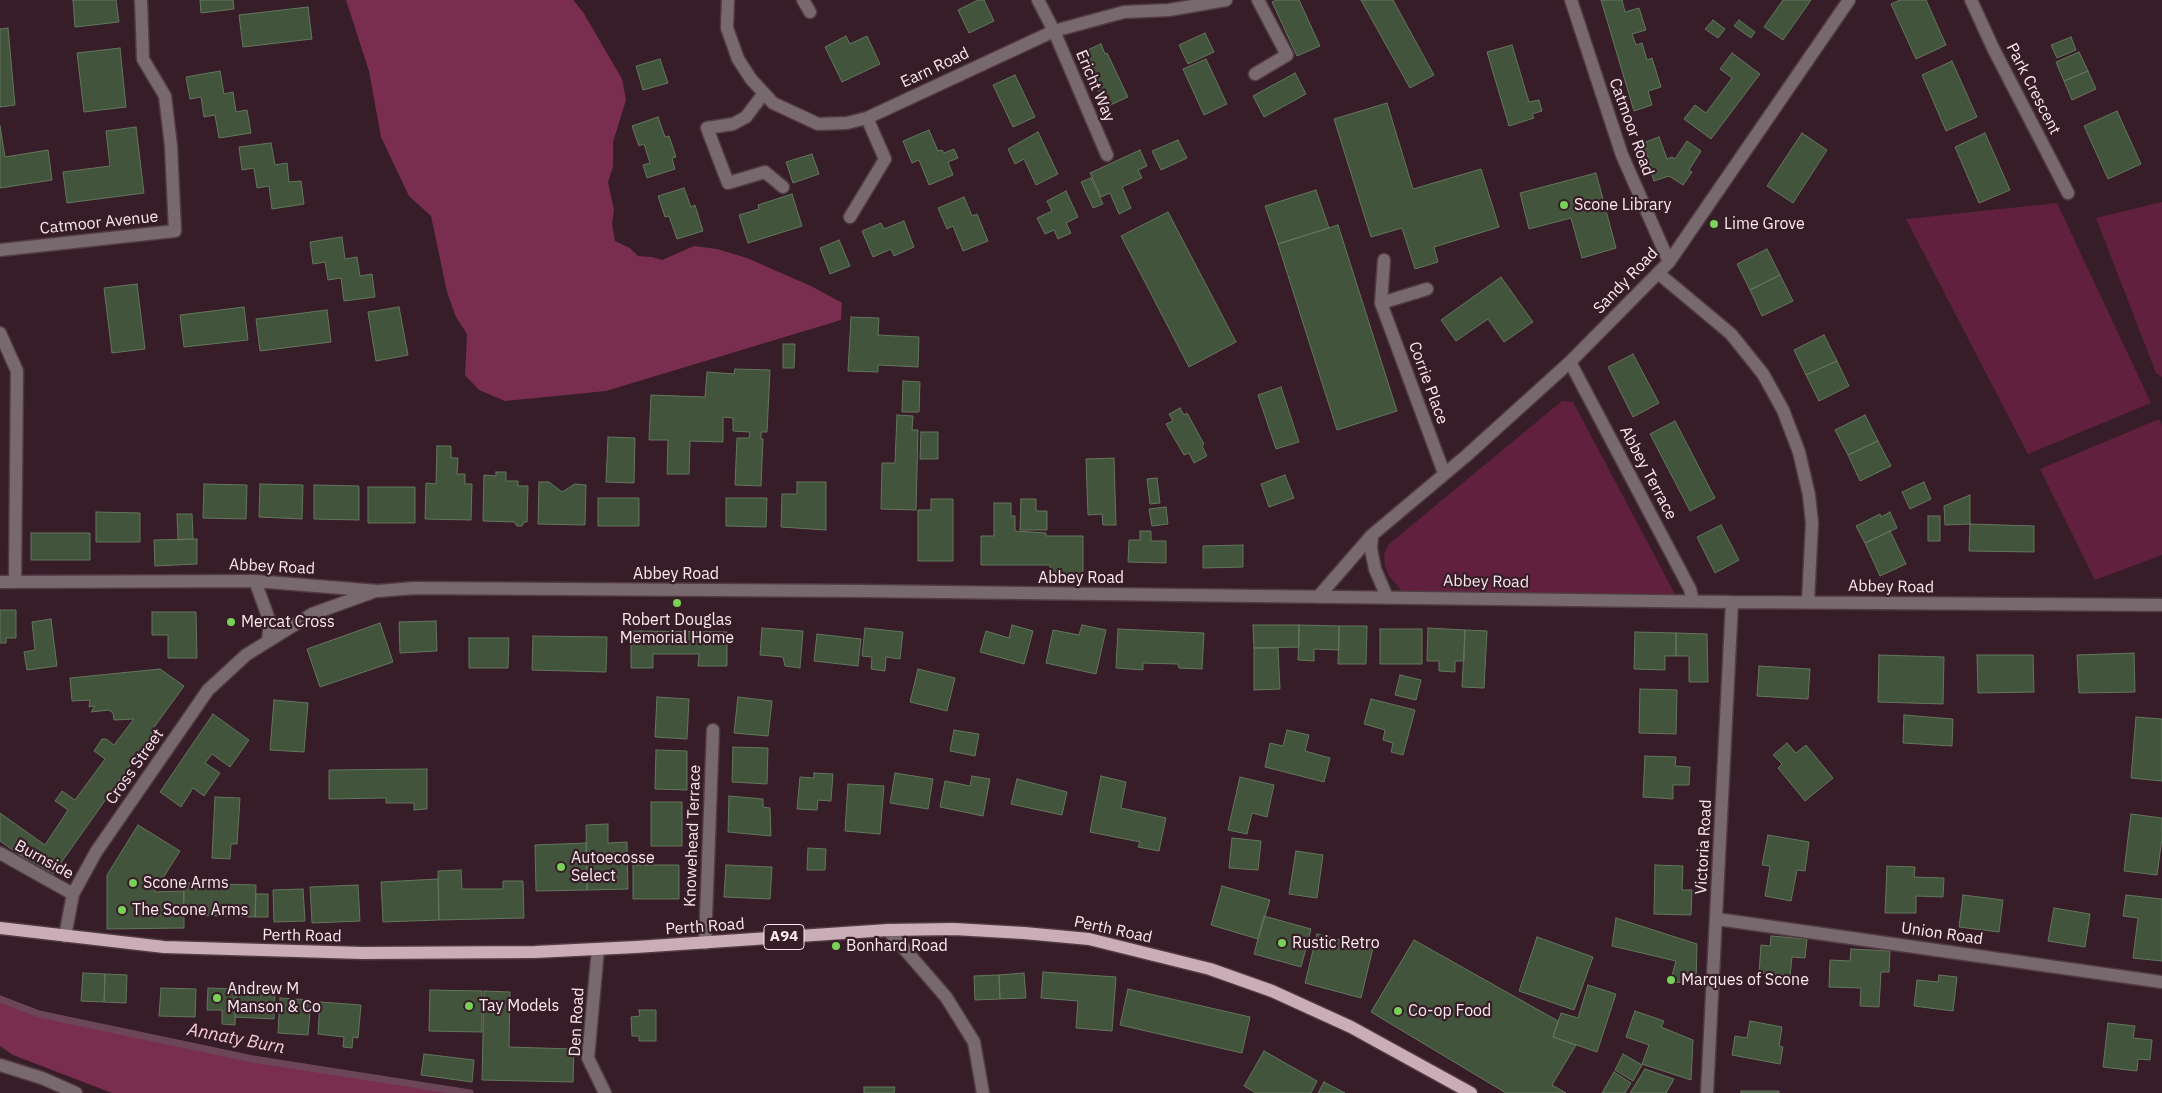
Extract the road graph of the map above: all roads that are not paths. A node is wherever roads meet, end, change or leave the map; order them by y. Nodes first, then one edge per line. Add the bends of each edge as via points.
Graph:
1 (141, 0) edge
2 (728, 0) edge
3 (1038, 0) edge
4 (1226, 0) edge
5 (1258, 0) edge
6 (1571, 0) edge
7 (1849, 0) edge
8 (1971, 0) edge
9 (1203, 2) edge
10 (1054, 31) junction
11 (1255, 74) dead end
12 (764, 93) junction
13 (867, 118) junction
14 (1107, 155) dead end
15 (783, 186) dead end
16 (2068, 193) dead end
17 (850, 217) dead end
18 (0, 250) edge
19 (1384, 260) dead end
20 (1669, 262) junction
21 (1658, 273) junction
22 (1427, 289) dead end
23 (1381, 304) junction
24 (0, 333) edge
25 (1570, 362) junction
26 (1444, 473) junction
27 (1372, 535) junction
28 (254, 581) junction
29 (0, 582) edge
30 (15, 582) junction
31 (378, 591) junction
32 (1318, 597) junction
33 (1386, 597) junction
34 (1694, 601) junction
35 (1732, 602) junction
36 (1808, 602) junction
37 (2162, 605) edge
38 (268, 641) junction
39 (713, 730) dead end
40 (0, 853) edge
41 (73, 894) junction
42 (1717, 919) junction
43 (0, 928) edge
44 (888, 930) junction
45 (65, 936) junction
46 (705, 943) junction
47 (598, 949) junction
48 (2162, 982) edge
49 (0, 1065) edge
50 (76, 1093) edge
51 (606, 1093) edge
52 (983, 1093) edge
53 (1471, 1093) edge
54 (1707, 1093) edge

1 - 18 street, Catmoor Avenue via 143,59 165,96 175,231
2 - 12 street, Earn Road via 727,28 731,43 751,80
3 - 10 street, Ericht Way
4 - 9 street, Earn Road
5 - 11 street via 1287,55
6 - 20 street, Catmoor Road via 1622,156
7 - 20 street, Sandy Road
8 - 16 street, Park Crescent
9 - 10 street, Earn Road via 1169,10 1124,12
10 - 13 street, Earn Road
10 - 14 street, Ericht Way
12 - 13 street, Earn Road via 773,103 818,124 847,123
12 - 15 street via 746,117 734,124 707,128 728,183 765,172
13 - 17 street via 885,159
19 - 23 street, Corrie Place
20 - 21 street, Sandy Road
21 - 25 street, Sandy Road
21 - 36 street via 1731,334 1758,368 1783,410 1799,452 1809,495 1812,523
22 - 23 street
23 - 26 street, Corrie Place
24 - 30 street via 17,371
25 - 26 street, Sandy Road
25 - 34 street, Abbey Terrace
26 - 27 street, Sandy Road
27 - 32 street, Sandy Road
27 - 33 street via 1375,569
28 - 30 street, Abbey Road
28 - 31 street, Abbey Road
28 - 38 street via 270,622
29 - 30 street, Abbey Road
31 - 32 street, Abbey Road via 414,588
31 - 38 street, Cross Street via 312,614
32 - 33 street, Abbey Road
33 - 34 street, Abbey Road
34 - 35 street, Abbey Road
35 - 36 street, Abbey Road
35 - 42 street, Victoria Road
36 - 37 street, Abbey Road
38 - 41 street, Cross Street via 246,655 208,690 96,852
39 - 46 street, Knowehead Terrace
40 - 41 street, Burnside
41 - 45 street, Cross Street
42 - 48 street, Union Road
42 - 54 street, Victoria Road
43 - 45 main road, Perth Road / A94
44 - 46 main road, Perth Road / A94
44 - 52 street via 946,997 974,1042
44 - 53 main road, Perth Road / A94 via 1024,932 1089,940 1210,969 1272,991 1350,1027
45 - 47 main road, Perth Road / A94 via 148,946 267,952 485,953
46 - 47 main road, Perth Road / A94
47 - 51 street, Den Road via 588,1058
49 - 50 street

